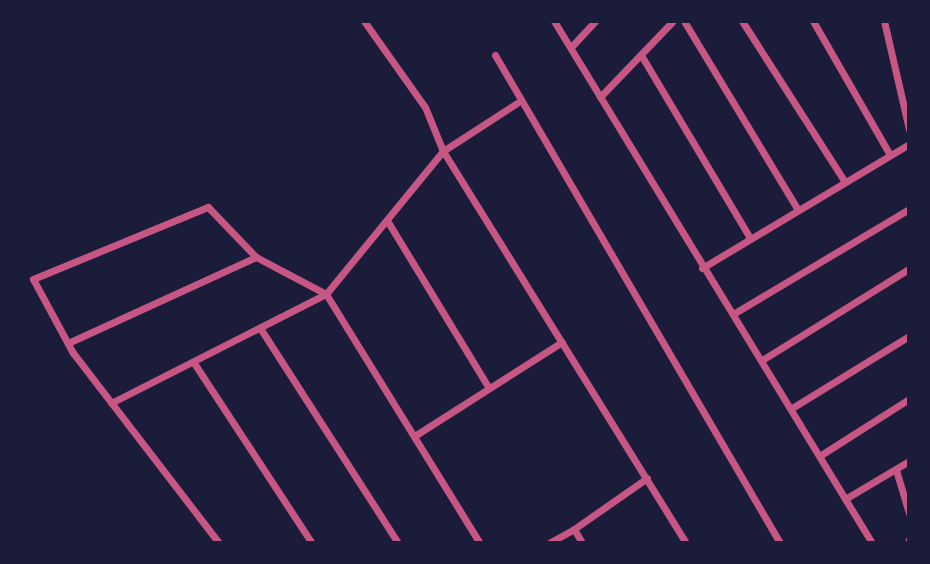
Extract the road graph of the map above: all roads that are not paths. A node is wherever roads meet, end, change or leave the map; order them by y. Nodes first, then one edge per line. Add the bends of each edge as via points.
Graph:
1 (365, 21) edge
2 (554, 21) edge
3 (596, 21) edge
4 (673, 21) edge
5 (684, 21) edge
6 (741, 21) edge
7 (813, 21) edge
8 (884, 21) edge
9 (572, 46) junction
10 (495, 55) dead end
11 (641, 55) junction
12 (600, 97) junction
13 (517, 103) junction
14 (909, 129) edge
15 (909, 144) edge
16 (443, 151) junction
17 (889, 153) junction
18 (843, 180) junction
19 (797, 208) junction
20 (909, 209) edge
21 (388, 222) junction
22 (750, 238) junction
23 (256, 257) junction
24 (702, 268) junction
25 (909, 269) edge
26 (326, 294) junction
27 (733, 314) junction
28 (262, 331) junction
29 (909, 336) edge
30 (562, 342) junction
31 (68, 343) junction
32 (762, 360) junction
33 (194, 363) junction
34 (487, 385) junction
35 (909, 399) edge
36 (111, 403) junction
37 (792, 408) junction
38 (416, 435) junction
39 (821, 455) junction
40 (909, 461) edge
41 (896, 470) junction
42 (647, 478) junction
43 (845, 499) junction
44 (909, 513) edge
45 (574, 528) junction
46 (219, 543) edge
47 (312, 543) edge
48 (398, 543) edge
49 (480, 543) edge
50 (549, 543) edge
51 (582, 543) edge
52 (687, 543) edge
53 (780, 543) edge
54 (872, 543) edge

1 - 16 street via 425,107
2 - 9 street
3 - 9 street
4 - 11 street
5 - 19 street
6 - 18 street
7 - 17 street
8 - 14 street
9 - 12 street
10 - 13 street
11 - 12 street
11 - 22 street
12 - 24 street
13 - 16 street
13 - 53 street
15 - 17 street
16 - 21 street
16 - 30 street
17 - 18 street
18 - 19 street
19 - 22 street
20 - 27 street
21 - 26 street
21 - 34 street
22 - 24 street
23 - 26 street
23 - 31 street
23 - 31 street via 208,207 33,279
24 - 27 street
25 - 32 street
26 - 28 street
26 - 38 street
27 - 32 street
28 - 33 street
28 - 48 street
29 - 37 street
30 - 34 street
30 - 42 street
31 - 36 street
32 - 37 street
33 - 36 street
33 - 47 street
34 - 38 street
35 - 39 street
36 - 46 street
37 - 39 street
38 - 49 street
39 - 43 street
40 - 41 street
41 - 43 street
41 - 44 street
42 - 45 street
42 - 52 street
43 - 54 street
45 - 50 street
45 - 51 street

